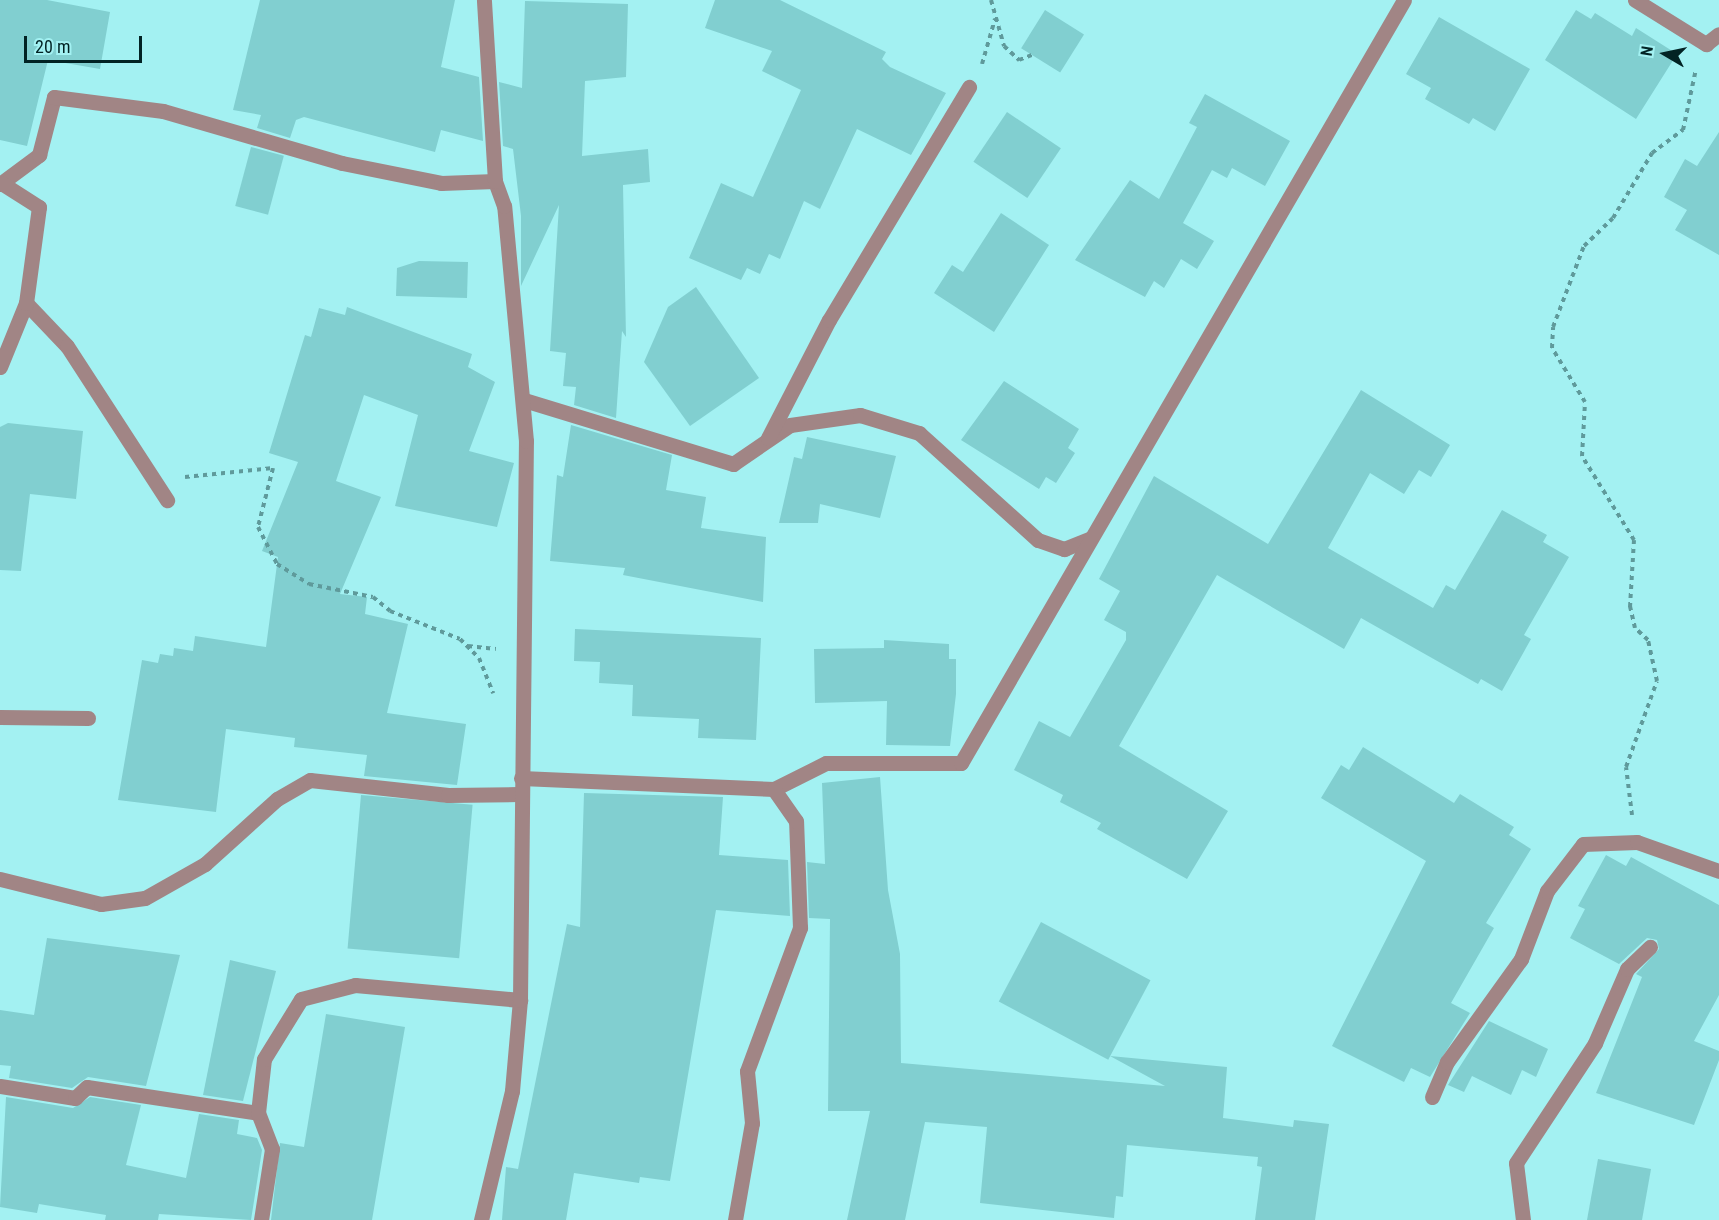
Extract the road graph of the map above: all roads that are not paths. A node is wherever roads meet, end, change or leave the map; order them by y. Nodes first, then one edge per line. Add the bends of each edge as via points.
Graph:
1 (484, 0) edge
2 (1404, 0) edge
3 (1635, 0) edge
4 (1719, 34) edge
5 (969, 87) road end
6 (495, 181) junction
7 (2, 184) edge
8 (26, 303) junction
9 (0, 367) edge
10 (524, 400) junction
11 (766, 441) junction
12 (167, 500) dead end
13 (1089, 539) junction
14 (0, 717) edge
15 (88, 718) dead end
16 (520, 786) junction
17 (774, 789) junction
18 (1719, 871) edge
19 (0, 879) edge
20 (1650, 947) dead end
21 (520, 1000) junction
22 (0, 1086) edge
23 (1432, 1097) dead end
24 (258, 1113) junction
25 (261, 1220) edge
26 (481, 1220) edge
27 (735, 1220) edge
28 (1523, 1220) edge

1 - 6 street
2 - 13 street
3 - 4 street via 1706,44
5 - 11 street via 835,310
6 - 7 street via 441,183 342,163 163,111 54,97 39,155
6 - 10 street via 504,206
7 - 8 street via 39,207
8 - 9 street
8 - 12 street via 67,346 110,418
10 - 11 street via 733,464
10 - 16 street via 525,621
11 - 13 street via 790,425 860,415 919,433 1038,540 1064,549
13 - 17 street via 961,763 826,762
14 - 15 street
16 - 17 street
16 - 19 street via 448,795 310,780 277,799 205,864 146,898 101,904
16 - 21 street
17 - 27 street via 796,821 800,928 747,1071 752,1123
18 - 23 street via 1637,842 1583,844 1547,891 1521,959 1446,1062
20 - 28 street via 1628,969 1594,1042 1516,1162
21 - 24 street via 355,984 301,999 264,1059
21 - 26 street via 512,1091
22 - 24 street via 75,1098 87,1087
24 - 25 street via 272,1149

